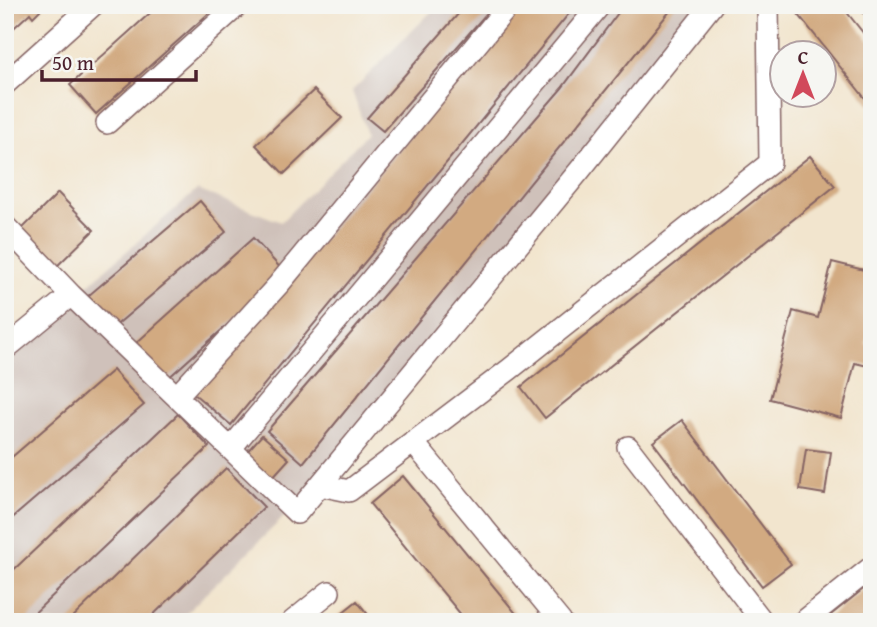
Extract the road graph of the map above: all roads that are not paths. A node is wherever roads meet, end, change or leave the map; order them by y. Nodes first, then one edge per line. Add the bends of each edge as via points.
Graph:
1 (93, 5) edge
2 (238, 5) edge
3 (509, 5) edge
4 (600, 5) edge
5 (712, 5) edge
6 (768, 5) edge
7 (5, 84) edge
8 (107, 123) dead end
9 (5, 226) edge
10 (71, 295) junction
11 (5, 349) edge
12 (177, 396) junction
13 (413, 442) junction
14 (628, 447) dead end
15 (232, 448) junction
16 (320, 485) junction
17 (872, 567) edge
18 (329, 592) dead end
19 (292, 622) edge
20 (561, 622) edge
21 (763, 622) edge
22 (803, 622) edge

1 - 7 street
2 - 8 street
3 - 12 street via 279,284
4 - 15 street
5 - 16 street
6 - 13 street via 769,163
9 - 10 street
10 - 11 street
10 - 12 street
12 - 15 street
13 - 16 street via 349,491
13 - 20 street
14 - 21 street
15 - 16 street via 297,513
17 - 22 street
18 - 19 street

